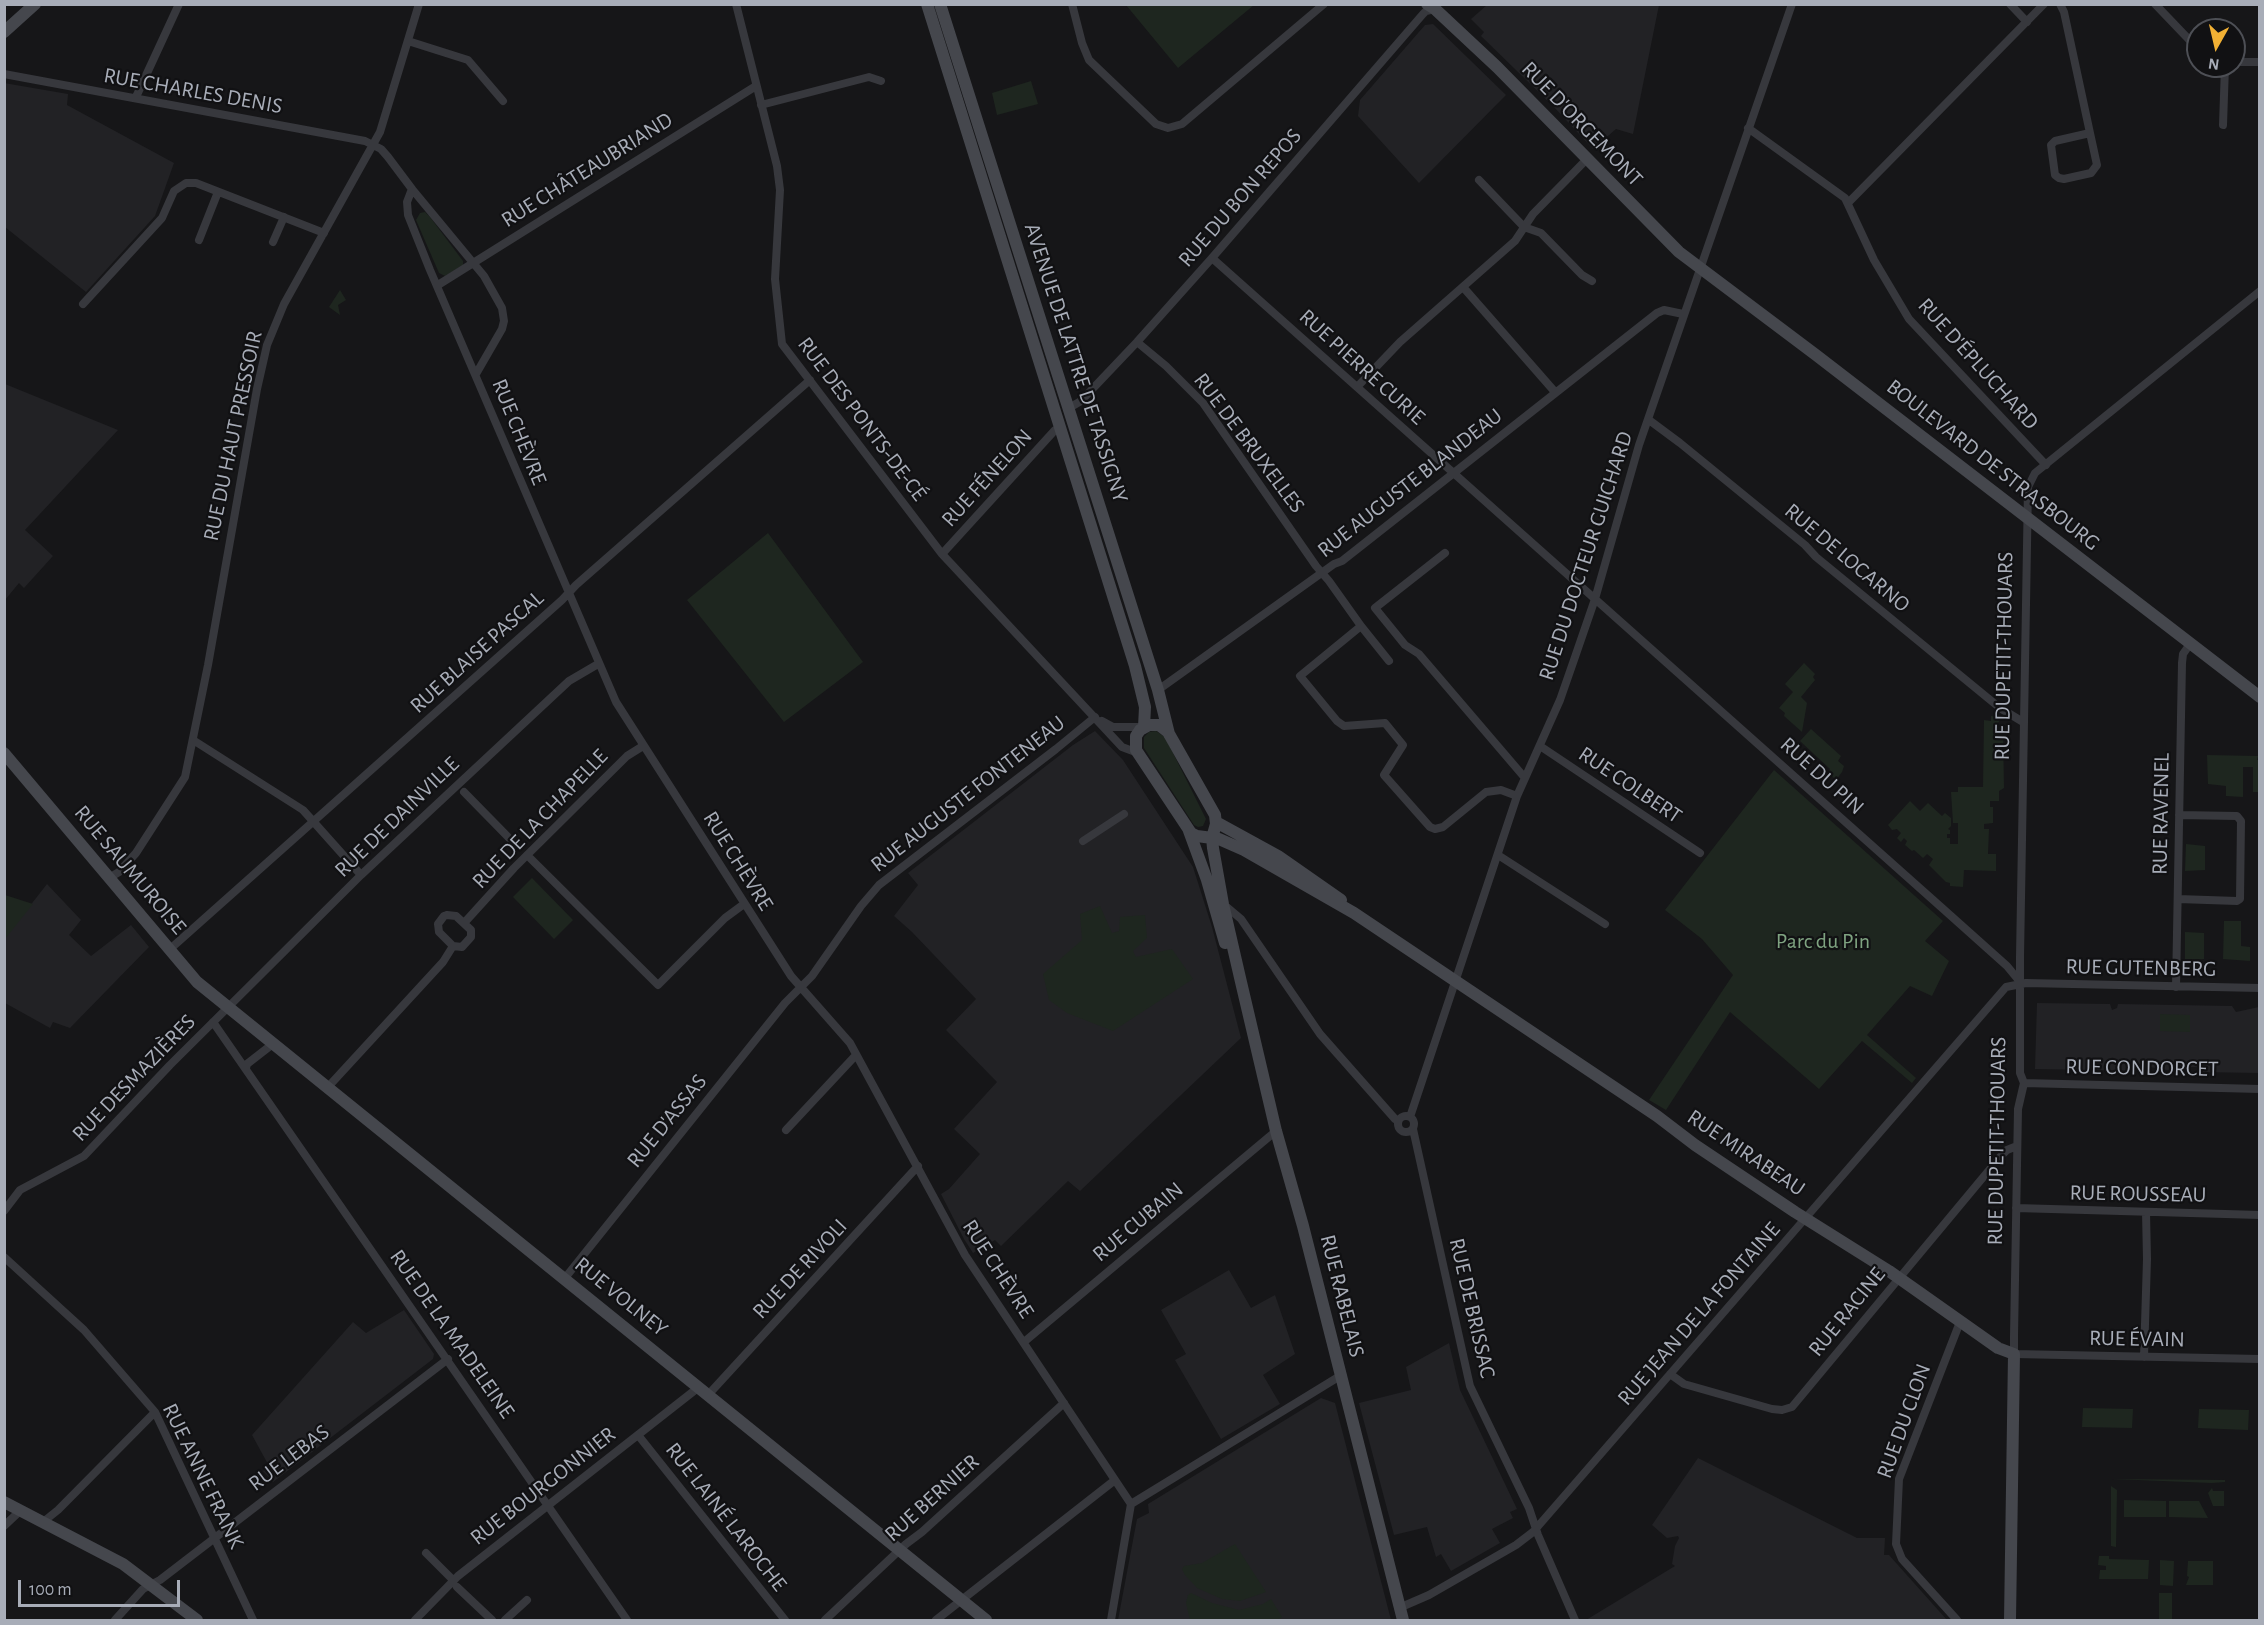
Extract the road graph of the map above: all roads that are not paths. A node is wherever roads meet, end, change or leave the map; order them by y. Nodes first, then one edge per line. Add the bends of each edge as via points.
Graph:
1 (35, 4) edge
2 (179, 4) edge
3 (419, 4) edge
4 (736, 4) edge
5 (927, 4) edge
6 (940, 4) edge
7 (1072, 4) edge
8 (1324, 4) edge
9 (1792, 4) edge
10 (2010, 4) edge
11 (2044, 4) edge
12 (2060, 4) edge
13 (2155, 4) edge
14 (1432, 6) edge
15 (2027, 22) junction
16 (4, 32) edge
17 (2186, 36) edge
18 (408, 41) junction
19 (4, 74) edge
20 (2225, 78) edge
21 (881, 81) dead end
22 (756, 86) junction
23 (136, 97) junction
24 (503, 101) dead end
25 (761, 105) junction
26 (2223, 125) dead end
27 (1748, 128) junction
28 (2090, 133) junction
29 (373, 145) junction
30 (1587, 159) junction
31 (1479, 180) dead end
32 (412, 189) junction
33 (218, 192) junction
34 (1848, 203) junction
35 (284, 217) junction
36 (1524, 227) junction
37 (324, 233) junction
38 (199, 240) dead end
39 (273, 242) dead end
40 (1212, 258) junction
41 (473, 263) junction
42 (1700, 267) junction
43 (1592, 281) dead end
44 (438, 285) junction
45 (1463, 287) junction
46 (2259, 291) edge
47 (83, 304) dead end
48 (1683, 314) junction
49 (1137, 342) junction
50 (476, 374) junction
51 (810, 380) junction
52 (1358, 386) junction
53 (1555, 392) junction
54 (1069, 408) junction
55 (1649, 420) junction
56 (1061, 428) junction
57 (2046, 465) junction
58 (1453, 472) junction
59 (2028, 518) junction
60 (1444, 553) dead end
61 (942, 554) junction
62 (1322, 573) junction
63 (569, 593) junction
64 (1595, 598) junction
65 (1361, 626) junction
66 (2190, 644) junction
67 (1389, 661) dead end
68 (598, 664) junction
69 (1158, 690) junction
70 (2259, 697) edge
71 (1095, 718) junction
72 (2023, 722) junction
73 (1144, 727) junction
74 (1170, 735) junction
75 (193, 740) junction
76 (643, 746) junction
77 (1540, 746) junction
78 (4, 753) edge
79 (1137, 753) junction
80 (1525, 778) junction
81 (464, 792) dead end
82 (1517, 796) junction
83 (1124, 814) dead end
84 (2179, 815) junction
85 (1216, 822) junction
86 (313, 823) junction
87 (1190, 831) junction
88 (1212, 838) junction
89 (511, 840) dead end
90 (1083, 841) dead end
91 (1700, 853) dead end
92 (527, 855) junction
93 (1498, 855) junction
94 (361, 875) junction
95 (109, 878) junction
96 (1207, 880) junction
97 (2178, 899) junction
98 (744, 904) junction
99 (1223, 904) junction
100 (1354, 913) junction
101 (465, 922) junction
102 (1605, 924) dead end
103 (1248, 928) junction
104 (1230, 934) junction
105 (453, 946) junction
106 (169, 950) junction
107 (1242, 982) junction
108 (1456, 982) junction
109 (2021, 984) junction
110 (2176, 987) junction
111 (801, 988) junction
112 (2259, 988) edge
113 (230, 1007) junction
114 (213, 1022) junction
115 (274, 1043) junction
116 (856, 1055) junction
117 (246, 1068) junction
118 (2024, 1083) junction
119 (328, 1087) junction
120 (2259, 1089) edge
121 (1410, 1117) junction
122 (1399, 1120) junction
123 (1413, 1128) junction
124 (786, 1130) dead end
125 (1276, 1131) junction
126 (2017, 1146) junction
127 (918, 1166) junction
128 (2016, 1208) junction
129 (4, 1211) edge
130 (2146, 1212) junction
131 (2259, 1215) edge
132 (1805, 1218) junction
133 (4, 1257) edge
134 (564, 1278) junction
135 (1899, 1278) junction
136 (1960, 1322) junction
137 (1024, 1342) junction
138 (2014, 1354) junction
139 (2144, 1357) junction
140 (448, 1359) junction
141 (2259, 1359) edge
142 (1670, 1374) junction
143 (1340, 1376) junction
144 (704, 1391) junction
145 (1064, 1403) junction
146 (155, 1412) junction
147 (638, 1435) junction
148 (1115, 1480) junction
149 (4, 1502) edge
150 (1131, 1504) junction
151 (549, 1505) junction
152 (21, 1510) junction
153 (43, 1522) junction
154 (4, 1526) edge
155 (1536, 1528) junction
156 (215, 1538) junction
157 (900, 1549) junction
158 (426, 1553) dead end
159 (151, 1584) junction
160 (455, 1584) junction
161 (526, 1600) dead end
162 (962, 1601) junction
163 (1399, 1608) junction
164 (115, 1620) edge
165 (197, 1620) edge
166 (253, 1620) edge
167 (415, 1620) edge
168 (492, 1620) edge
169 (505, 1620) edge
170 (627, 1620) edge
171 (785, 1620) edge
172 (825, 1620) edge
173 (936, 1620) edge
174 (986, 1620) edge
175 (1111, 1620) edge
176 (1403, 1620) edge
177 (1575, 1620) edge
178 (1957, 1620) edge
179 (2010, 1620) edge

1 - 16 street
2 - 23 street
3 - 18 street, RUE DU HAUT PRESSOIR
4 - 22 street, RUE DES PONTS-DE-CÉ
5 - 56 street, AVENUE DE LATTRE DE TASSIGNY
6 - 54 street, AVENUE DE LATTRE DE TASSIGNY
7 - 8 street via 1089,60 1156,124 1168,128 1182,124
9 - 27 street, RUE DU DOCTEUR GUICHARD
10 - 15 street
11 - 15 street
12 - 28 street
13 - 17 street
14 - 30 street, RUE D'ORGEMONT
14 - 40 street, RUE DU BON REPOS
15 - 34 street
18 - 24 street via 468,60
18 - 29 street, RUE DU HAUT PRESSOIR
19 - 23 street, RUE CHARLES DENIS
20 - 26 street
21 - 25 street via 869,77
22 - 25 street, RUE DES PONTS-DE-CÉ
22 - 41 street, RUE CHÂTEAUBRIAND
23 - 29 street, RUE CHARLES DENIS
25 - 51 street, RUE DES PONTS-DE-CÉ via 779,180 775,279 780,336 792,360
27 - 34 street, RUE D'ÉPLUCHARD
27 - 42 street, RUE DU DOCTEUR GUICHARD
28 - 28 street via 2051,145 2055,175 2064,179 2091,173 2096,168
29 - 32 street via 381,149
29 - 37 street, RUE DU HAUT PRESSOIR
30 - 36 street
30 - 42 street, RUE D'ORGEMONT via 1662,237
31 - 36 street
32 - 41 street
32 - 44 street, RUE CHÈVRE via 408,215
33 - 35 street
33 - 38 street
33 - 47 street via 196,183 177,188 162,218
34 - 57 street, RUE D'ÉPLUCHARD via 1874,260 1909,319
35 - 37 street
35 - 39 street
36 - 43 street via 1541,233
36 - 45 street via 1515,241
37 - 75 street, RUE DU HAUT PRESSOIR via 284,304 267,345
40 - 49 street, RUE DU BON REPOS
40 - 52 street, RUE PIERRE CURIE
41 - 44 street, RUE CHÂTEAUBRIAND
41 - 50 street via 502,308 504,321
42 - 48 street, RUE DU DOCTEUR GUICHARD
42 - 59 street, BOULEVARD DE STRASBOURG
44 - 50 street, RUE CHÈVRE
45 - 52 street via 1400,342
45 - 53 street
46 - 57 street, RUE DUPETIT-THOUARS
48 - 53 street, RUE AUGUSTE BLANDEAU via 1664,310 1657,313
48 - 55 street, RUE DU DOCTEUR GUICHARD
49 - 54 street, RUE DU BON REPOS via 1081,402
49 - 62 street, RUE DE BRUXELLES via 1203,404
50 - 63 street, RUE CHÈVRE
51 - 61 street, RUE DES PONTS-DE-CÉ
51 - 63 street, RUE BLAISE PASCAL
52 - 58 street, RUE PIERRE CURIE
53 - 58 street, RUE AUGUSTE BLANDEAU
54 - 69 street, AVENUE DE LATTRE DE TASSIGNY
55 - 64 street, RUE DU DOCTEUR GUICHARD
55 - 72 street, RUE DE LOCARNO via 2000,708
56 - 61 street, RUE FÉNELON
56 - 73 street, AVENUE DE LATTRE DE TASSIGNY via 1135,666 1145,706
57 - 59 street, RUE DUPETIT-THOUARS via 2029,482
58 - 62 street, RUE AUGUSTE BLANDEAU
58 - 64 street, RUE PIERRE CURIE
59 - 66 street, BOULEVARD DE STRASBOURG
59 - 72 street, RUE DUPETIT-THOUARS
60 - 80 street via 1375,608
61 - 71 street, RUE DES PONTS-DE-CÉ
62 - 65 street, RUE DE BRUXELLES
62 - 69 street, RUE AUGUSTE BLANDEAU
63 - 68 street, RUE CHÈVRE
63 - 86 street, RUE BLAISE PASCAL
64 - 77 street, RUE DU DOCTEUR GUICHARD
64 - 109 street, RUE DU PIN via 2007,966
65 - 67 street, RUE DE BRUXELLES
65 - 82 street via 1300,676 1337,722 1344,726 1385,723 1391,730 1403,745 1384,775 1427,825 1443,827 1491,790
66 - 70 street, BOULEVARD DE STRASBOURG
66 - 84 street, RUE RAVENEL via 2182,663
68 - 76 street, RUE CHÈVRE
68 - 94 street, RUE DE DAINVILLE via 569,681
69 - 74 street, AVENUE DE LATTRE DE TASSIGNY
71 - 73 street, RUE DES PONTS-DE-CÉ via 1113,727
71 - 79 street, RUE DES PONTS-DE-CÉ via 1122,747
71 - 111 street, RUE AUGUSTE FONTENEAU via 879,885
72 - 109 street, RUE DUPETIT-THOUARS
73 - 74 street via 1159,725
73 - 79 street, AVENUE DE LATTRE DE TASSIGNY via 1136,738
74 - 85 street, AVENUE DE LATTRE DE TASSIGNY
75 - 86 street via 303,810
75 - 95 street, RUE DU HAUT PRESSOIR via 183,782 136,853
76 - 92 street, RUE DE LA CHAPELLE via 627,756
76 - 98 street, RUE CHÈVRE
77 - 80 street, RUE DU DOCTEUR GUICHARD
77 - 91 street, RUE COLBERT
78 - 95 street, RUE SAUMUROISE
79 - 87 street, RUE RABELAIS
80 - 82 street, RUE DU DOCTEUR GUICHARD
81 - 89 street
82 - 93 street, RUE DU DOCTEUR GUICHARD
83 - 90 street
84 - 97 street, RUE RAVENEL
84 - 97 street via 2240,817 2241,854 2239,901
85 - 88 street
85 - 100 street via 1296,868
86 - 94 street
86 - 106 street, RUE BLAISE PASCAL
87 - 88 street
87 - 96 street, RUE RABELAIS
88 - 99 street, RUE RABELAIS
88 - 100 street via 1244,850
92 - 98 street via 658,985
92 - 101 street, RUE DE LA CHAPELLE
93 - 102 street
93 - 108 street, RUE DU DOCTEUR GUICHARD
94 - 113 street, RUE DE DAINVILLE
95 - 106 street, RUE SAUMUROISE
96 - 99 street, RUE RABELAIS
96 - 107 street, RUE RABELAIS via 1233,970
97 - 110 street, RUE RAVENEL
98 - 111 street, RUE CHÈVRE
99 - 103 street
99 - 104 street, RUE RABELAIS
100 - 108 street, RUE MIRABEAU
101 - 105 street via 471,937 462,947
101 - 105 street via 451,915 441,920 439,932
103 - 104 street via 1233,926
103 - 122 street via 1320,1034
104 - 107 street, RUE RABELAIS
105 - 119 street via 443,962
106 - 113 street, RUE SAUMUROISE via 197,982
107 - 125 street, RUE RABELAIS
108 - 121 street, RUE DU DOCTEUR GUICHARD
108 - 132 street, RUE MIRABEAU
109 - 110 street, RUE GUTENBERG
109 - 118 street, RUE DUPETIT-THOUARS via 2020,1072
109 - 132 street, RUE JEAN DE LA FONTAINE via 2006,987
110 - 112 street, RUE GUTENBERG
111 - 116 street, RUE CHÈVRE
111 - 134 street, RUE D'ASSAS
113 - 114 street, RUE DESMAZIÈRES
113 - 115 street, RUE VOLNEY
114 - 117 street, RUE DE LA MADELEINE
114 - 129 street, RUE DESMAZIÈRES via 84,1156 20,1191
115 - 117 street
115 - 119 street, RUE VOLNEY
116 - 124 street
116 - 127 street, RUE CHÈVRE
117 - 140 street, RUE DE LA MADELEINE
118 - 120 street, RUE CONDORCET
118 - 126 street, RUE DUPETIT-THOUARS via 2018,1109
119 - 134 street, RUE VOLNEY
121 - 122 street
121 - 123 street, RUE DE BRISSAC
122 - 123 street via 1403,1131
123 - 155 street, RUE DE BRISSAC via 1470,1386
125 - 137 street, RUE CUBAIN
125 - 143 street, RUE RABELAIS
126 - 128 street, RUE DUPETIT-THOUARS
126 - 135 street, RUE RACINE via 2004,1153
127 - 137 street, RUE CHÈVRE via 963,1252
127 - 144 street, RUE DE RIVOLI
128 - 130 street, RUE ROUSSEAU
128 - 138 street, RUE DUPETIT-THOUARS
130 - 131 street, RUE ROUSSEAU
130 - 139 street
132 - 135 street, RUE MIRABEAU
132 - 142 street, RUE JEAN DE LA FONTAINE
133 - 146 street, RUE ANNE FRANK via 85,1330
134 - 144 street, RUE VOLNEY
135 - 136 street, RUE MIRABEAU
135 - 142 street, RUE RACINE via 1788,1409 1775,1410 1684,1384
136 - 138 street, RUE MIRABEAU
136 - 178 street, RUE DU CLON via 1898,1482 1897,1550
137 - 145 street, RUE CHÈVRE
138 - 139 street, RUE ÉVAIN
138 - 179 street, RUE DUPETIT-THOUARS
139 - 141 street, RUE ÉVAIN
140 - 151 street, RUE DE LA MADELEINE
140 - 156 street, RUE LEBAS
142 - 155 street, RUE JEAN DE LA FONTAINE
143 - 150 street
143 - 163 street, RUE RABELAIS
144 - 147 street, RUE BOURGONNIER
144 - 157 street, RUE VOLNEY
145 - 148 street, RUE CHÈVRE
145 - 157 street, RUE BERNIER
146 - 153 street
146 - 156 street, RUE ANNE FRANK
147 - 151 street, RUE BOURGONNIER
147 - 171 street, RUE LAINÉ LAROCHE
148 - 150 street, RUE CHÈVRE
148 - 162 street
149 - 152 street
150 - 175 street
151 - 160 street, RUE BOURGONNIER
151 - 170 street, RUE DE LA MADELEINE
152 - 153 street
152 - 154 street
153 - 159 street via 123,1564
155 - 163 street, RUE JEAN DE LA FONTAINE via 1516,1545
155 - 177 street, RUE DE BRISSAC
156 - 159 street, RUE LEBAS
156 - 166 street, RUE ANNE FRANK
157 - 162 street, RUE VOLNEY
157 - 172 street, RUE BERNIER
158 - 160 street
159 - 164 street, RUE LEBAS
159 - 165 street
160 - 167 street, RUE BOURGONNIER
160 - 168 street
161 - 169 street
162 - 173 street
162 - 174 street, RUE VOLNEY
163 - 176 street, RUE RABELAIS

